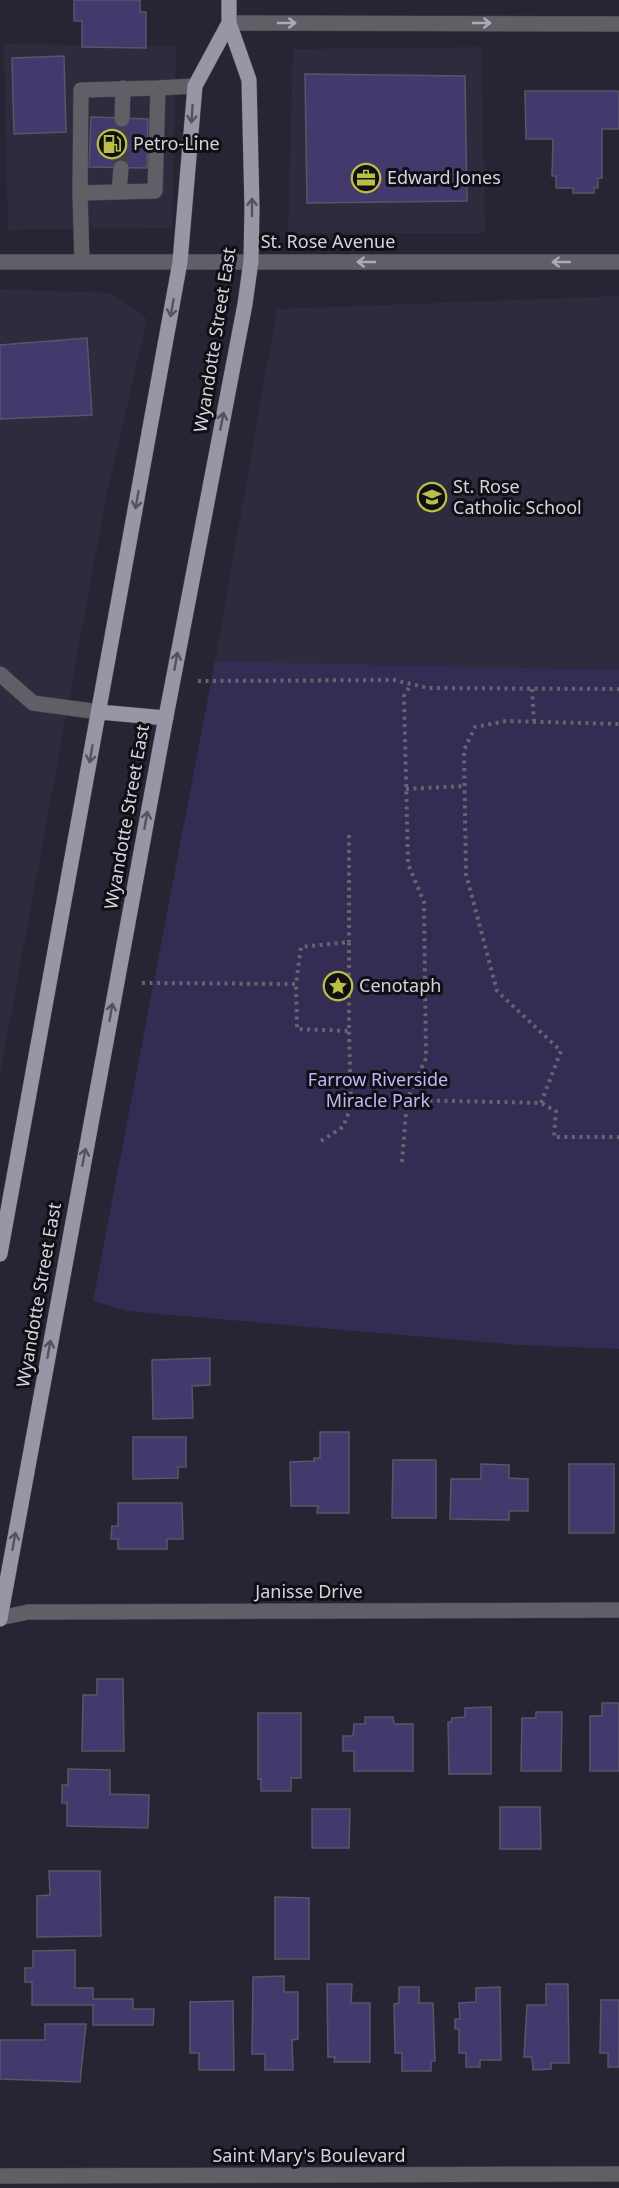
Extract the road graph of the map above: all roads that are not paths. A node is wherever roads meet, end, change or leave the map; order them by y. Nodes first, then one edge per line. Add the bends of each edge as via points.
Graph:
1 (229, 0) edge
2 (229, 22) junction
3 (619, 24) edge
4 (195, 86) junction
5 (123, 88) junction
6 (158, 88) junction
7 (122, 119) tunnel mouth
8 (121, 168) tunnel mouth
9 (119, 192) junction
10 (80, 194) junction
11 (251, 261) junction
12 (0, 262) edge
13 (82, 262) junction
14 (180, 262) junction
15 (619, 262) edge
16 (0, 674) edge
17 (99, 712) junction
18 (166, 718) junction
19 (0, 1254) edge
20 (619, 1610) edge
21 (0, 1618) edge
22 (619, 2174) edge
23 (0, 2176) edge

1 - 2 main road, Wyandotte Street East
2 -> 3 street
2 - 4 main road, Wyandotte Street East
11 -> 2 main road, Wyandotte Street East via 249,80
4 - 6 street
4 -> 14 main road, Wyandotte Street East
5 - 6 street
5 - 7 street
5 - 10 street via 81,90
6 - 9 street via 155,191
8 - 9 street
9 - 10 street
10 - 13 street
11 - 14 street, St. Rose Avenue
15 -> 11 street, St. Rose Avenue
18 -> 11 main road, Wyandotte Street East
12 - 13 street, St. Rose Avenue
13 - 14 street, St. Rose Avenue
14 -> 17 main road, Wyandotte Street East
16 - 17 street via 33,703
17 - 18 main road
17 -> 19 main road, Wyandotte Street East
21 -> 18 main road, Wyandotte Street East
20 - 21 street, Janisse Drive via 28,1612
22 - 23 street, Saint Mary's Boulevard

